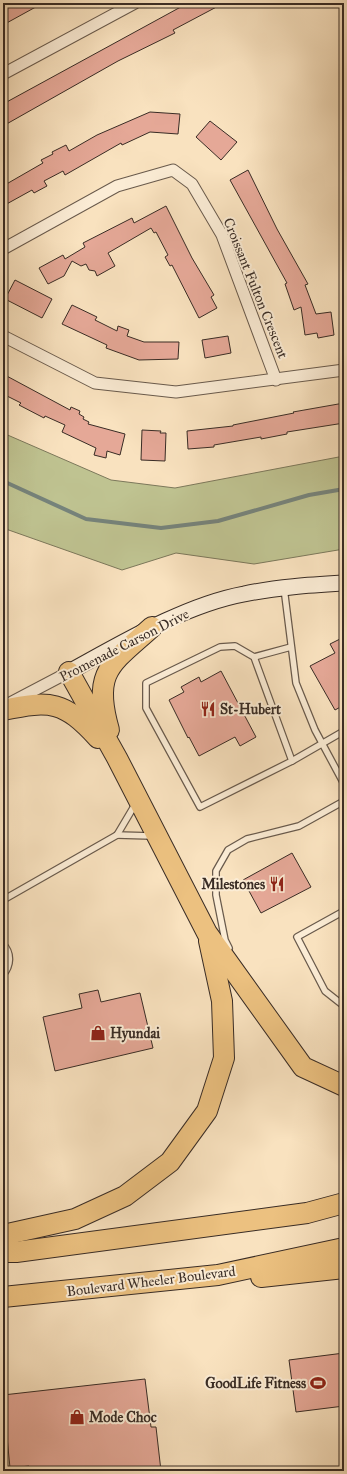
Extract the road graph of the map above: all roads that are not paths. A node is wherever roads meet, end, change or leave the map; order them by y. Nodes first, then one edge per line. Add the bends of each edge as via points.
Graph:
1 (135, 3) edge
2 (3, 74) edge
3 (3, 249) edge
4 (3, 336) edge
5 (344, 370) edge
6 (276, 380) junction
7 (344, 583) edge
8 (284, 588) junction
9 (152, 627) junction
10 (291, 647) junction
11 (254, 656) junction
12 (69, 672) junction
13 (3, 706) edge
14 (3, 710) edge
15 (344, 731) edge
16 (322, 743) junction
17 (117, 758) junction
18 (292, 761) junction
19 (344, 784) edge
20 (138, 800) junction
21 (344, 801) edge
22 (117, 835) junction
23 (157, 836) junction
24 (3, 900) edge
25 (344, 912) edge
26 (207, 933) junction
27 (3, 944) edge
28 (3, 975) edge
29 (245, 985) junction
30 (344, 1006) edge
31 (344, 1086) edge
32 (344, 1203) edge
33 (3, 1235) edge
34 (344, 1248) edge
35 (3, 1252) edge
36 (344, 1268) edge
37 (3, 1297) edge
38 (3, 1306) edge

1 - 2 street
3 - 6 street, Croissant Fulton Crescent via 117,186 173,170 192,184 222,235
4 - 6 street via 95,383 176,392
5 - 6 street
7 - 8 street, Promenade Carson Drive
8 - 9 street, Promenade Carson Drive via 243,594 195,609
8 - 10 lane
9 - 12 street, Promenade Carson Drive
9 - 17 highway via 106,672 102,690 103,708
10 - 11 lane
10 - 16 lane via 296,683
11 - 18 lane
11 - 18 lane via 235,646 220,647 146,683 146,708 200,807
12 - 13 street, Promenade Carson Drive
12 - 17 highway
14 - 17 highway via 34,704 53,705 69,711
15 - 16 lane
16 - 18 lane
16 - 19 lane
17 - 20 highway
20 - 22 lane
20 - 23 highway
21 - 29 lane via 299,826 247,839 228,850 216,871 216,895 225,940
22 - 23 lane
22 - 24 lane
23 - 26 highway
25 - 30 lane via 297,937 325,992
26 - 29 highway
26 - 33 highway via 222,1001 224,1058 207,1111 170,1162 125,1196 75,1219
27 - 28 lane via 10,958
29 - 31 highway via 303,1067
32 - 35 highway via 307,1213
34 - 37 highway, Boulevard Wheeler Boulevard via 218,1275
36 - 38 highway

